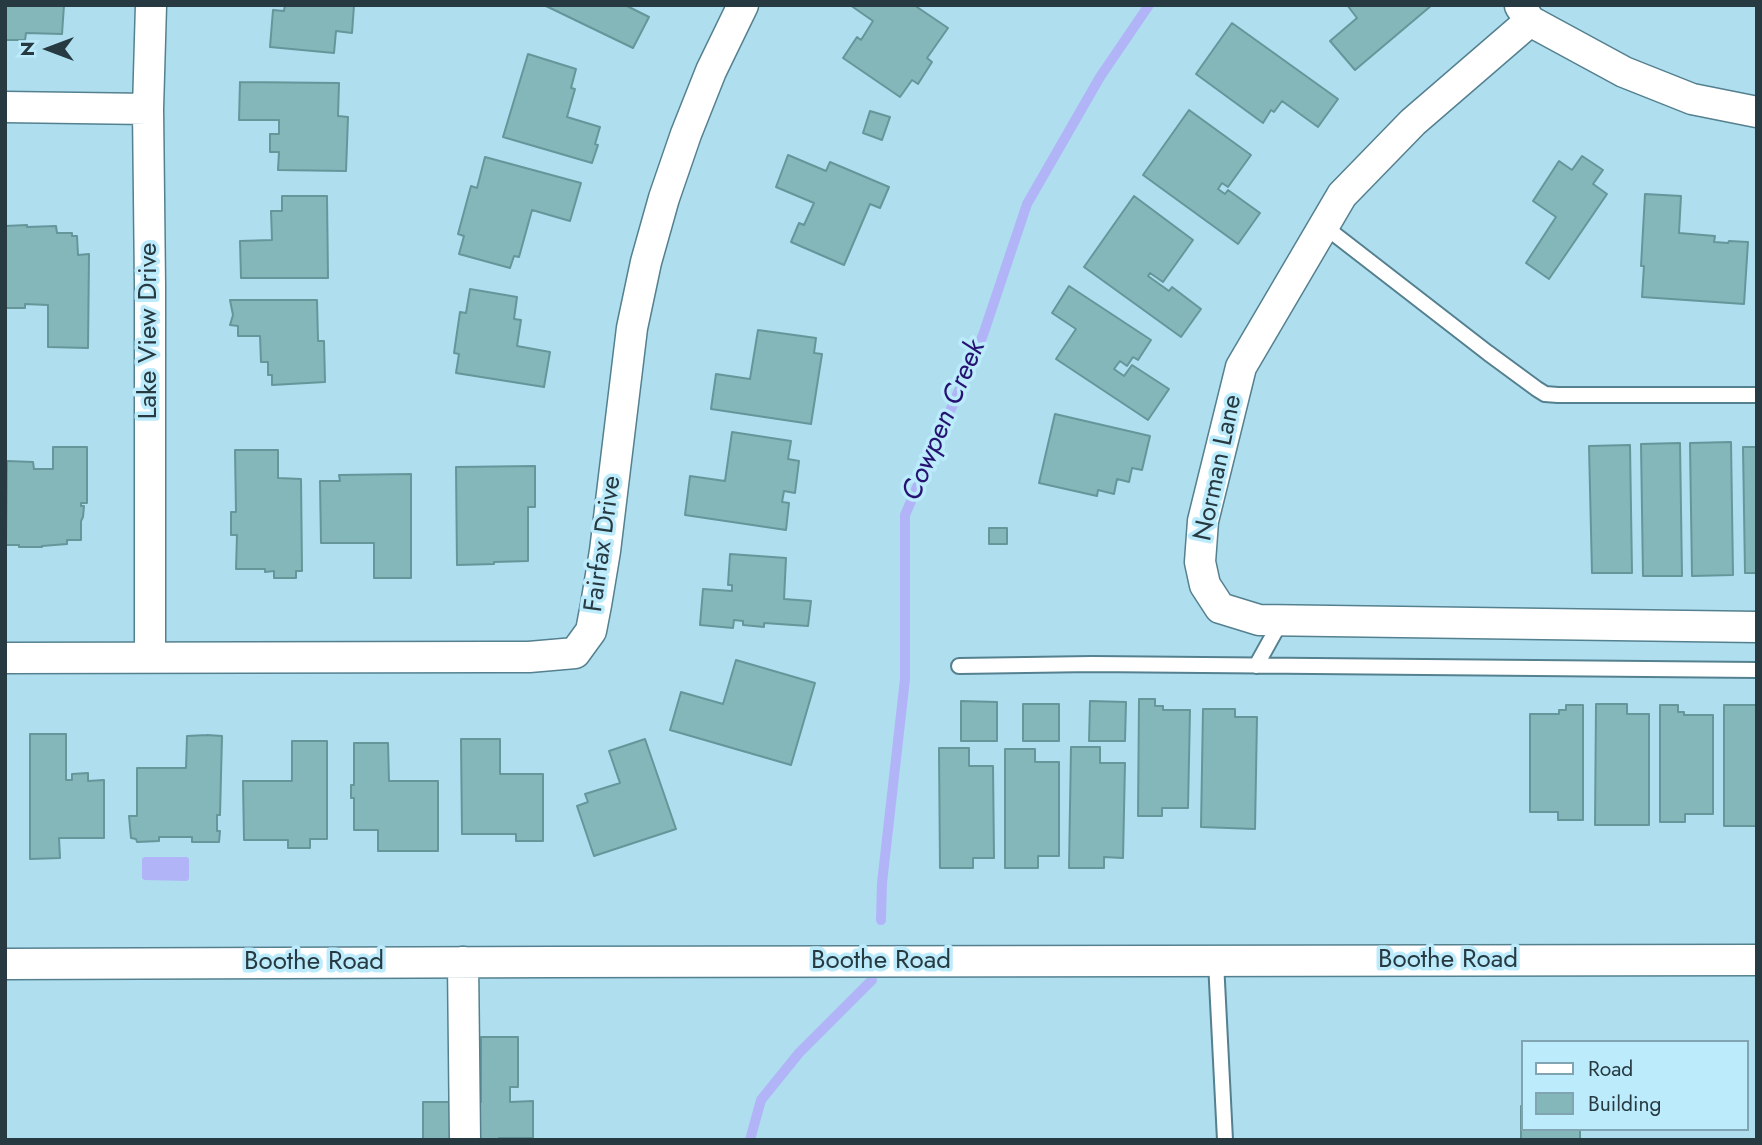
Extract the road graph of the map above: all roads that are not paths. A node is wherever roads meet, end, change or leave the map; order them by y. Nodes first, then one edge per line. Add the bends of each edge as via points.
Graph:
1 (151, 5) edge
2 (743, 5) edge
3 (1525, 13) edge
4 (5, 107) edge
5 (148, 109) junction
6 (1757, 112) edge
7 (1324, 226) junction
8 (1757, 395) edge
9 (1282, 620) junction
10 (1757, 627) edge
11 (150, 657) junction
12 (5, 658) edge
13 (959, 666) dead end
14 (1256, 666) junction
15 (1757, 670) edge
16 (1757, 960) edge
17 (463, 962) junction
18 (1216, 962) junction
19 (5, 964) edge
20 (465, 1140) edge
21 (1225, 1140) edge

1 - 5 street, Lake View Drive
2 - 11 street, Fairfax Drive via 686,134 646,262 632,328 596,605 591,631 575,653 529,657
3 - 6 street via 1624,72 1692,99
3 - 7 street, Norman Lane via 1342,195
4 - 5 street
5 - 11 street, Lake View Drive
7 - 8 lane via 1545,394
7 - 9 street, Norman Lane via 1241,367 1203,521 1200,562 1205,585 1220,608 1259,620
9 - 10 street, Norman Lane
9 - 14 lane
11 - 12 street, Fairfax Drive
13 - 14 lane
14 - 15 lane
16 - 18 street, Boothe Road
17 - 18 street, Boothe Road
17 - 19 street, Boothe Road
17 - 20 street
18 - 21 lane

